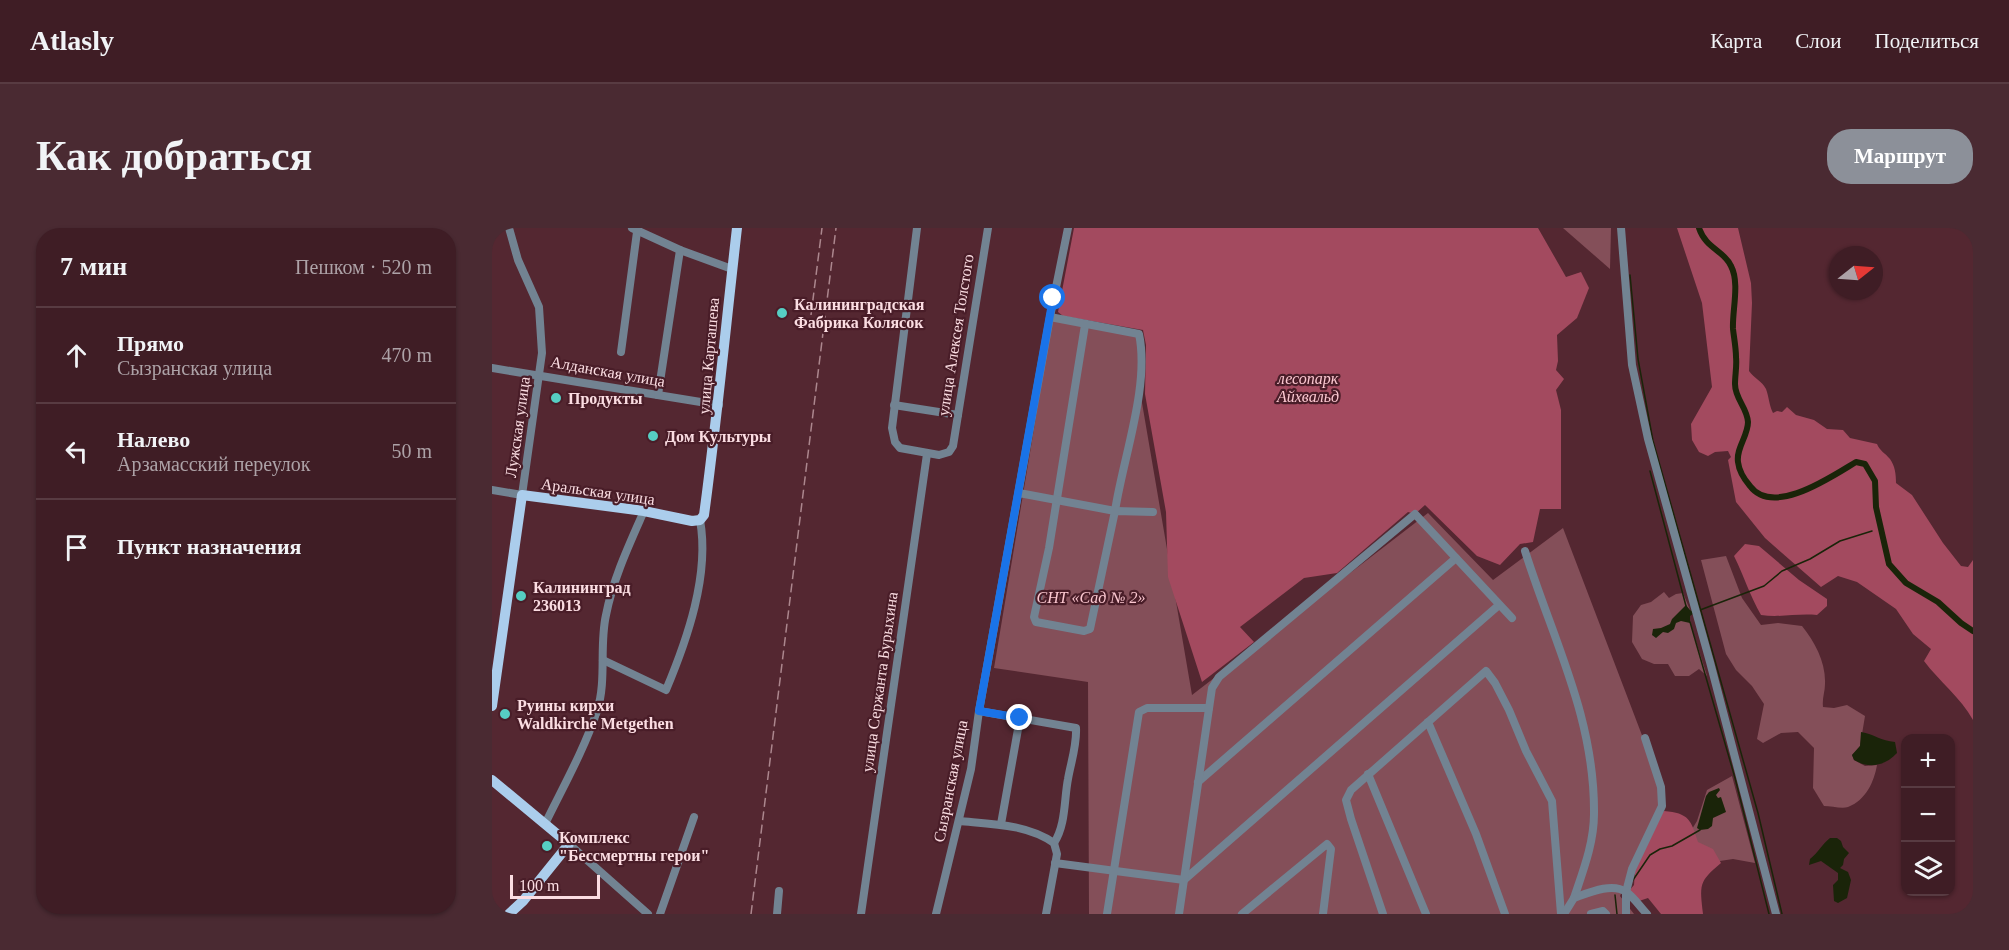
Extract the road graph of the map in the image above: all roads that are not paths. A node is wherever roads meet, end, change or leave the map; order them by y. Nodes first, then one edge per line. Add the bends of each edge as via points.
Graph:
1 (509, 228) edge
2 (737, 228) edge
3 (917, 228) edge
4 (987, 228) edge
5 (1068, 228) edge
6 (1621, 228) edge
7 (634, 230) edge
8 (680, 250) junction
9 (732, 269) junction
10 (1050, 317) junction
11 (1085, 325) junction
12 (621, 352) dead end
13 (492, 368) edge
14 (539, 375) junction
15 (658, 395) junction
16 (719, 405) junction
17 (894, 405) junction
18 (958, 416) junction
19 (927, 454) junction
20 (492, 490) edge
21 (1019, 493) junction
22 (522, 495) junction
23 (1056, 500) junction
24 (1115, 511) junction
25 (644, 512) junction
26 (1153, 512) dead end
27 (700, 520) junction
28 (1525, 551) dead end
29 (1456, 558) junction
30 (1500, 605) junction
31 (1512, 618) dead end
32 (603, 660) junction
33 (492, 706) edge
34 (1209, 708) junction
35 (979, 711) junction
36 (1020, 718) junction
37 (1428, 722) junction
38 (1645, 738) dead end
39 (1368, 774) junction
40 (492, 780) edge
41 (1198, 782) junction
42 (694, 817) dead end
43 (959, 821) junction
44 (545, 824) junction
45 (1001, 825) junction
46 (1054, 843) junction
47 (569, 844) junction
48 (1055, 863) junction
49 (1114, 871) junction
50 (1184, 880) junction
51 (779, 891) dead end
52 (1626, 892) junction
53 (1574, 898) junction
54 (509, 914) edge
55 (648, 914) edge
56 (660, 914) edge
57 (777, 914) edge
58 (861, 914) edge
59 (936, 914) edge
60 (1046, 914) edge
61 (1107, 914) edge
62 (1179, 914) edge
63 (1242, 914) edge
64 (1323, 914) edge
65 (1383, 914) edge
66 (1426, 914) edge
67 (1505, 914) edge
68 (1563, 914) edge
69 (1591, 914) edge
70 (1606, 914) edge
71 (1626, 914) edge
72 (1647, 914) edge
73 (1776, 914) edge

1 - 14 street, Лужская улица via 518,260 539,306
2 - 9 main road, улица Карташева
3 - 17 street
4 - 18 street, улица Алексея Толстого
5 - 10 street, Сызранская улица
6 - 73 street via 1632,365 1646,428
7 - 8 street
7 - 12 street
8 - 9 street
8 - 15 street
9 - 16 main road, улица Карташева
10 - 11 street
10 - 21 street, Сызранская улица
11 - 23 street
11 - 24 street via 1139,334 1141,345 1137,402
13 - 14 street, Алданская улица
14 - 15 street, Алданская улица
14 - 22 street, Лужская улица
15 - 16 street, Алданская улица
16 - 27 main road, улица Карташева via 704,515
17 - 18 street
17 - 19 street via 895,442 900,448
18 - 19 street, улица Алексея Толстого via 949,453
19 - 58 street, улица Сержанта Бурыхина
20 - 22 street, Аральская улица
21 - 23 street
21 - 35 street, Сызранская улица
22 - 25 main road, Аральская улица
22 - 33 main road, Лужская улица
23 - 24 street
23 - 24 street via 1034,617 1039,623 1084,632 1090,629
24 - 26 street
25 - 27 main road, Аральская улица
25 - 32 street via 613,584 605,617
27 - 32 street via 703,539 695,601 666,690
28 - 53 street via 1582,712 1590,756 1594,815 1589,852
29 - 30 street
29 - 34 street via 1415,514 1219,677 1212,688
29 - 41 street
30 - 31 street
30 - 50 street
32 - 44 street via 598,710
34 - 41 street
34 - 49 street via 1147,708 1139,712
35 - 36 street
35 - 43 street, Сызранская улица
36 - 45 street
36 - 46 street via 1077,728 1064,810
37 - 39 street
37 - 67 street
37 - 68 street via 1486,671 1495,683 1552,801
38 - 52 street via 1661,787 1662,806 1632,869
39 - 65 street via 1346,800
39 - 66 street
40 - 44 main road
41 - 50 street
42 - 56 street
43 - 45 street
43 - 59 street, Сызранская улица
44 - 47 main road
45 - 46 street via 1043,835
46 - 48 street
47 - 54 main road
47 - 55 street
48 - 49 street
48 - 60 street
49 - 50 street
49 - 61 street
50 - 62 street
51 - 57 street
52 - 53 street via 1598,890
52 - 71 street
52 - 72 street
53 - 68 street
63 - 64 street via 1328,844 1331,849
69 - 70 street

